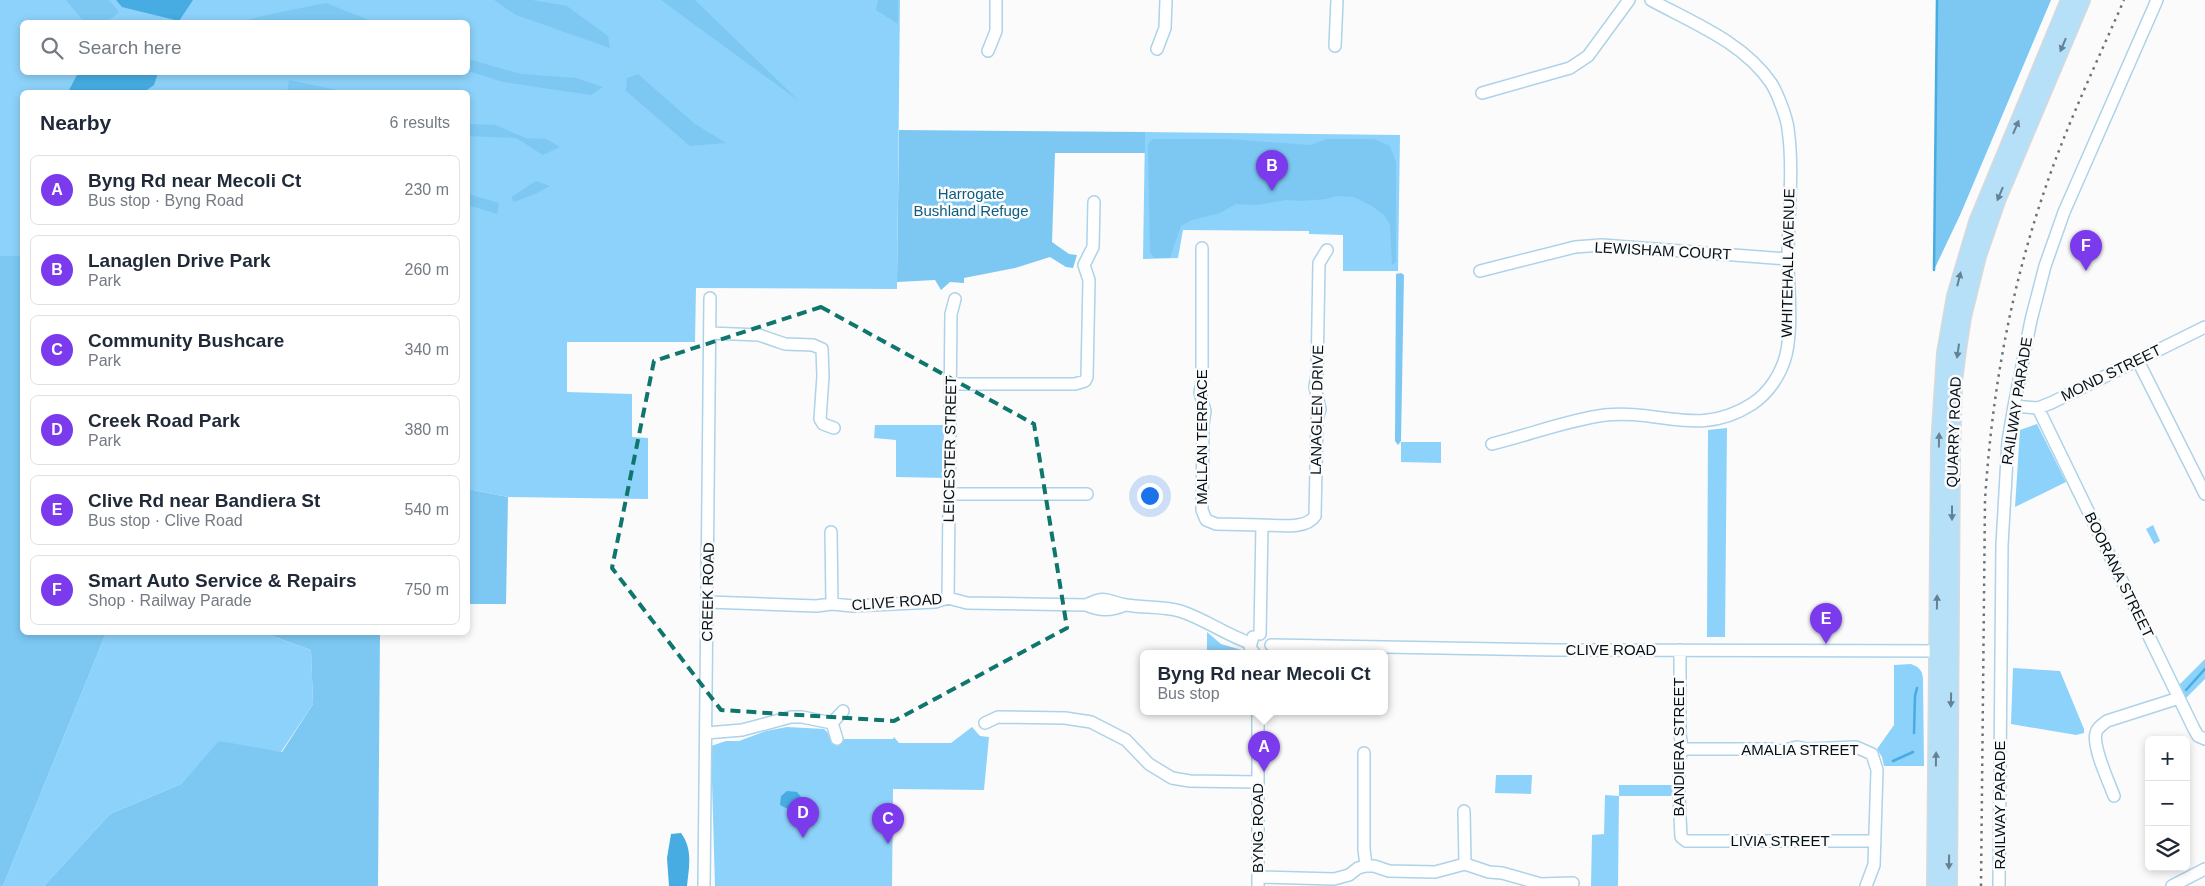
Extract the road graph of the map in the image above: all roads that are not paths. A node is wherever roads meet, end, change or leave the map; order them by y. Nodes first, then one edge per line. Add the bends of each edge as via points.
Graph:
1 (996, 0) edge
2 (1166, 0) edge
3 (1337, 0) edge
4 (1629, 0) edge
5 (1651, 0) edge
6 (2069, 0) edge
7 (2082, 0) edge
8 (2157, 0) edge
9 (1335, 46) dead end
10 (1157, 49) dead end
11 (988, 51) dead end
12 (1482, 93) dead end
13 (1094, 202) dead end
14 (1202, 248) dead end
15 (1327, 250) dead end
16 (1788, 259) junction
17 (1480, 271) dead end
18 (710, 298) dead end
19 (955, 299) dead end
20 (2205, 327) edge
21 (710, 333) junction
22 (2138, 361) junction
23 (951, 384) junction
24 (2014, 406) junction
25 (2038, 408) junction
26 (834, 428) dead end
27 (1492, 444) dead end
28 (948, 494) junction
29 (1087, 494) dead end
30 (2205, 494) edge
31 (1262, 525) junction
32 (831, 532) dead end
33 (948, 598) junction
34 (708, 602) junction
35 (832, 604) junction
36 (1260, 634) junction
37 (1252, 648) edge
38 (1269, 649) edge
39 (1680, 650) junction
40 (1944, 651) junction
41 (2179, 698) junction
42 (843, 711) dead end
43 (1258, 715) edge
44 (832, 723) junction
45 (986, 723) dead end
46 (706, 733) junction
47 (837, 738) dead end
48 (2205, 739) edge
49 (1682, 749) junction
50 (1364, 753) dead end
51 (1258, 782) junction
52 (2114, 796) dead end
53 (1943, 808) junction
54 (1464, 811) dead end
55 (1686, 841) joint
56 (1875, 841) junction
57 (1464, 864) junction
58 (1366, 866) junction
59 (2205, 869) edge
60 (1258, 882) edge
61 (1573, 883) dead end
62 (704, 886) edge
63 (1866, 886) edge
64 (1935, 886) edge
65 (1949, 886) edge
66 (1999, 886) edge
67 (2172, 886) edge

1 - 11 street via 996,31
2 - 10 street via 1165,28
3 - 9 street
4 - 12 street via 1588,56 1570,68
5 - 16 street, WHITEHALL AVENUE via 1736,48 1758,66 1772,85 1788,127
40 -> 6 main road, QUARRY ROAD via 1940,411 1951,314 1986,197
7 -> 40 main road, QUARRY ROAD via 1997,201 1978,256 1963,317 1952,415
8 - 24 street, RAILWAY PARADE via 2091,148 2051,248 2031,320
13 - 23 street via 1093,248 1084,265 1089,280 1087,377 1079,384
14 - 31 street, MALLAN TERRACE via 1200,390 1205,411 1203,515 1216,524
15 - 31 street, LANAGLEN DRIVE via 1319,263 1317,375 1314,387 1320,409 1315,516 1303,524
16 - 17 street, LEWISHAM COURT via 1602,246 1575,248
16 - 27 street, WHITEHALL AVENUE via 1789,332 1786,355 1778,375 1754,403 1720,419 1689,421 1607,415
18 - 21 street, CREEK ROAD
19 - 23 street, LEICESTER STREET via 951,314
20 - 22 street, MOND STREET
21 - 26 street via 758,335 779,342 818,346 822,353 823,376 820,419 823,424
21 - 34 street, CREEK ROAD
22 - 25 street, MOND STREET
22 - 30 street
23 - 28 street, LEICESTER STREET
24 - 25 street, MOND STREET
24 - 66 street, RAILWAY PARADE via 2008,441 2002,545
25 - 41 street, BOORANA STREET
28 - 29 street
28 - 33 street, LEICESTER STREET
31 - 36 street
32 - 35 street
33 - 35 street, CLIVE ROAD via 935,602
33 - 37 street, CLIVE ROAD via 967,603 1086,605 1098,599 1113,599 1125,605 1178,610
34 - 35 street, CLIVE ROAD
34 - 46 street, CREEK ROAD
36 - 37 street via 1252,638
36 - 38 street via 1266,636
38 - 39 street, CLIVE ROAD
39 - 40 street, CLIVE ROAD
39 - 49 street, BANDIERA STREET
40 - 53 main road, QUARRY ROAD
41 - 48 street, BOORANA STREET via 2198,736
41 - 52 street via 2106,721 2098,728 2096,745
42 - 44 street
43 - 51 street, BYNG ROAD
44 - 46 street via 791,717 742,730
44 - 47 street
45 - 51 street via 998,717 1065,718 1090,722 1126,740 1149,764 1172,778
46 - 62 street, CREEK ROAD
49 - 55 street, BANDIERA STREET via 1679,762 1679,831
49 - 56 street, AMALIA STREET via 1864,749 1872,754 1876,763
50 - 58 street
51 - 60 street, BYNG ROAD
53 - 64 main road, QUARRY ROAD
53 -> 65 main road, QUARRY ROAD
54 - 57 street
55 - 56 street, LIVIA STREET
56 - 63 street, AMALIA STREET via 1874,865
57 - 58 street via 1435,872 1389,871
57 - 61 street via 1541,884
58 - 60 street via 1334,879
59 - 67 street

